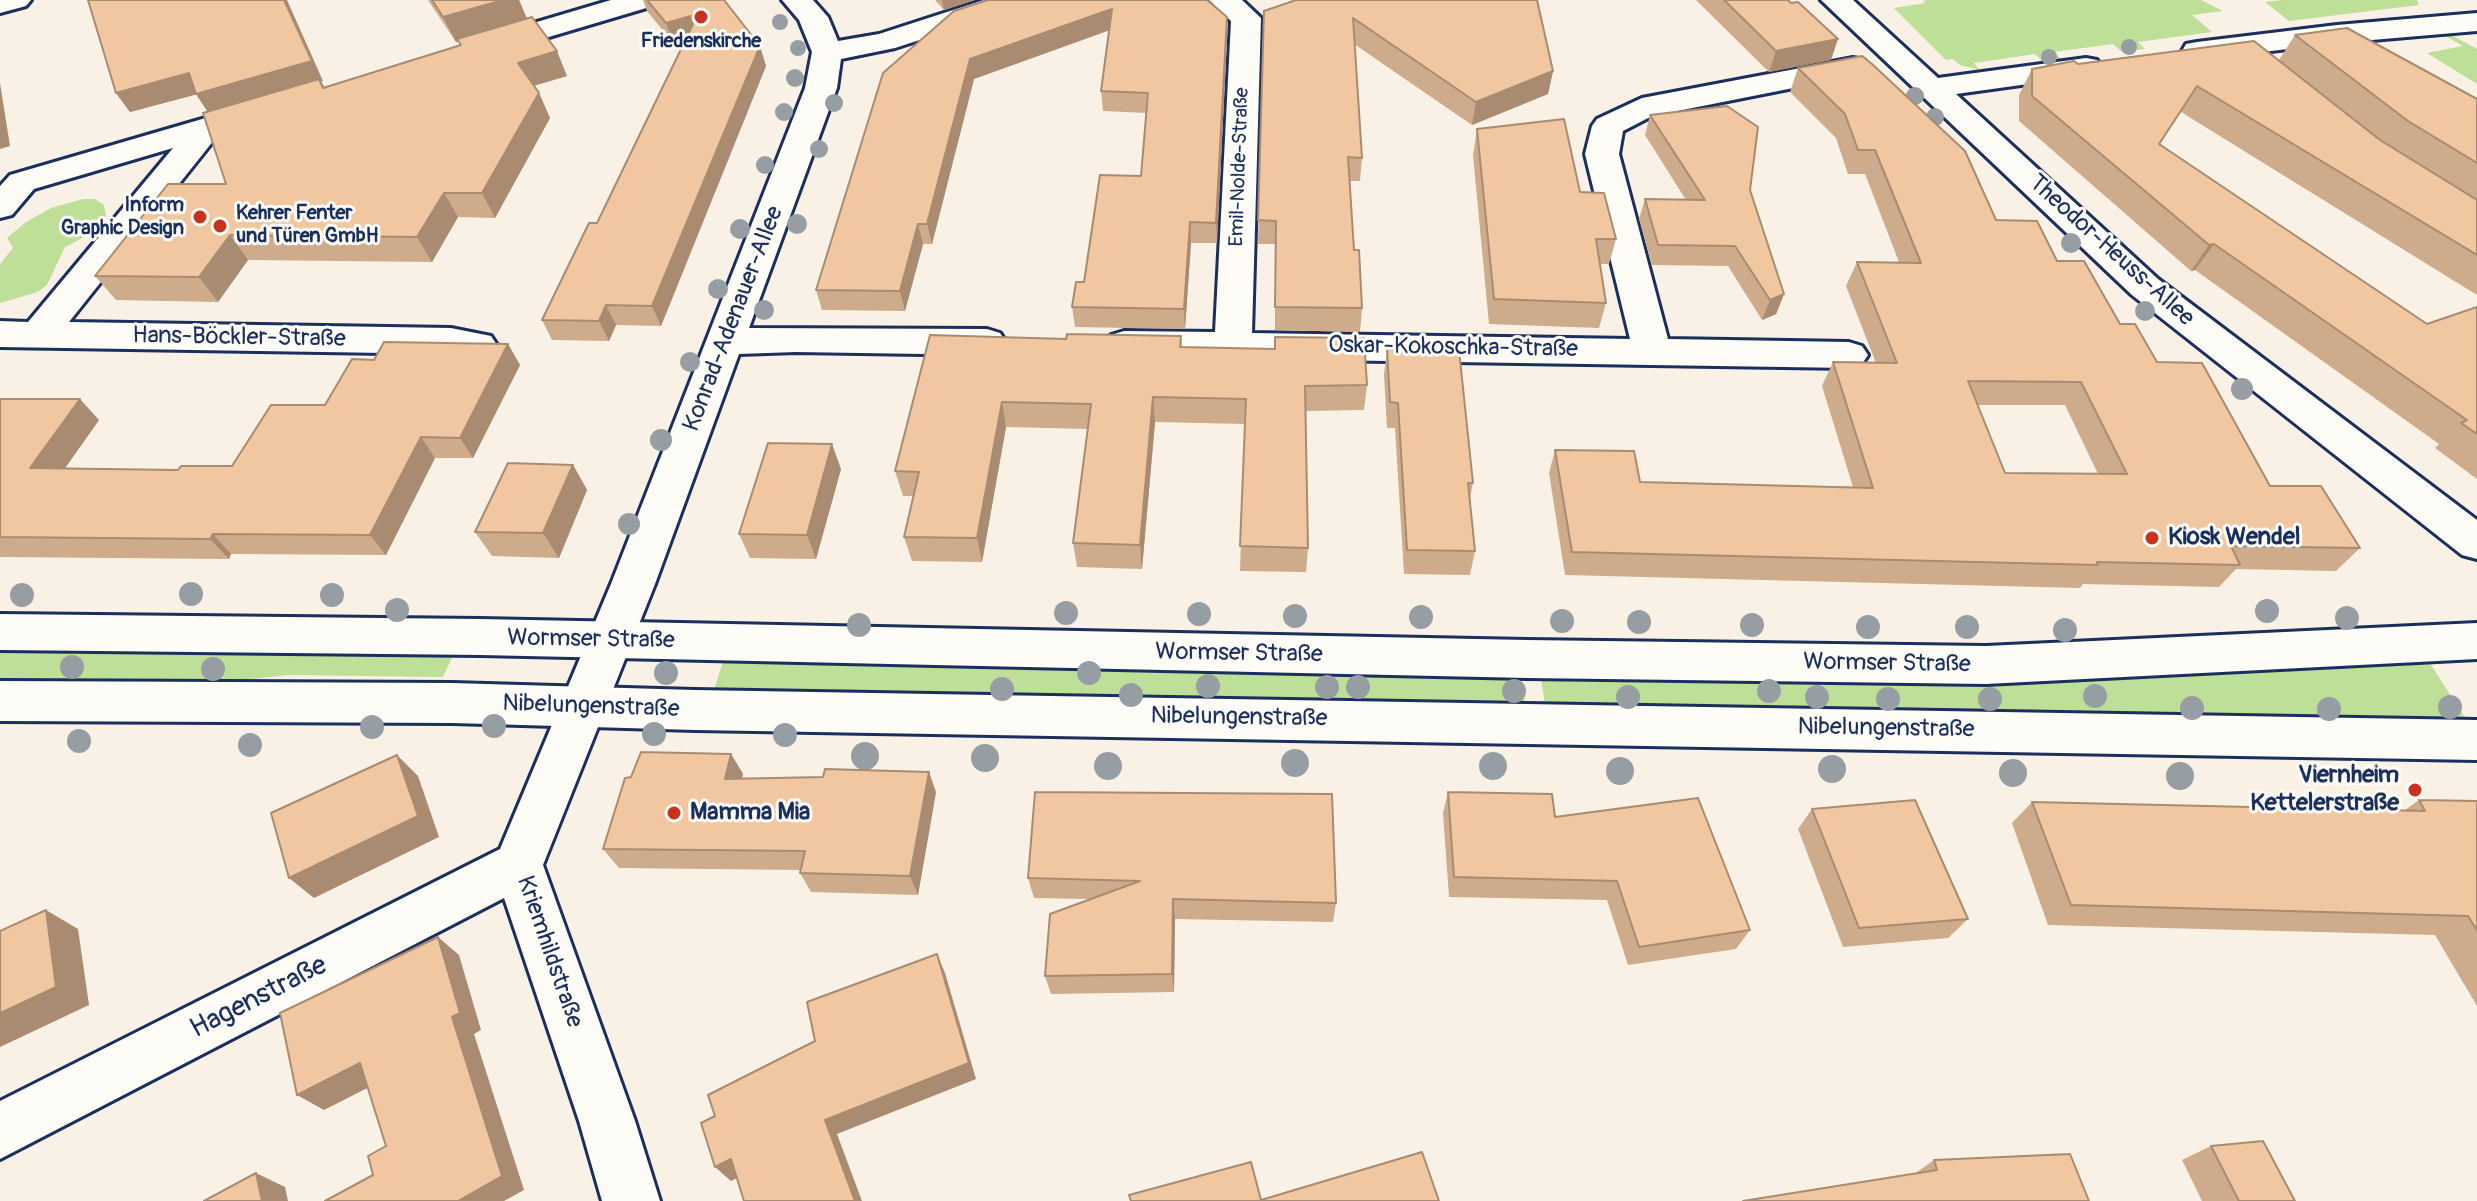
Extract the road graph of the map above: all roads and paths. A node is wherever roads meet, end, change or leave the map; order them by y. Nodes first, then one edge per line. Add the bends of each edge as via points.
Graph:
1 (16, 0) edge
2 (643, 0) edge
3 (797, 0) edge
4 (1014, 0) edge
5 (1836, 0) edge
6 (2432, 0) edge
7 (0, 4) edge
8 (1247, 9) edge
9 (2468, 23) edge
10 (2235, 45) junction
11 (827, 52) junction
12 (456, 55) edge
13 (2171, 55) edge
14 (1901, 58) junction
15 (2108, 64) edge
16 (2270, 73) edge
17 (1934, 88) junction
18 (295, 102) edge
19 (207, 128) junction
20 (0, 207) edge
21 (0, 334) edge
22 (39, 334) junction
23 (726, 342) junction
24 (1015, 342) edge
25 (1093, 343) edge
26 (478, 345) edge
27 (1233, 345) junction
28 (1652, 351) junction
29 (1849, 355) dead end
30 (2477, 543) edge
31 (0, 632) edge
32 (610, 639) junction
33 (2477, 641) edge
34 (0, 701) edge
35 (581, 707) junction
36 (2477, 740) edge
37 (518, 865) junction
38 (0, 1131) edge
39 (631, 1201) edge

1 - 7 street
2 - 12 street
3 - 11 street via 813,17
4 - 11 street via 884,42
5 - 14 street, Theodor-Heuss-Allee
6 - 9 street
8 - 27 street, Emil-Nolde-Straße
9 - 10 street
10 - 13 street
10 - 16 street
11 - 23 street, Konrad-Adenauer-Allee via 821,88
14 - 17 street, Theodor-Heuss-Allee
14 - 28 street via 1642,108 1608,126 1602,154
15 - 17 street
17 - 30 street, Theodor-Heuss-Allee via 2145,287
18 - 19 street
19 - 20 street via 22,182
19 - 22 street
21 - 22 street, Hans-Böckler-Straße
22 - 26 street, Hans-Böckler-Straße
23 - 24 street
23 - 32 street, Konrad-Adenauer-Allee
25 - 27 street, Oskar-Kokoschka-Straße
27 - 28 street, Oskar-Kokoschka-Straße
28 - 29 street, Oskar-Kokoschka-Straße
31 - 32 street, Wormser Straße
32 - 33 street, Wormser Straße via 1986,665
32 - 35 street, Konrad-Adenauer-Allee
34 - 35 street, Nibelungenstraße
35 - 36 street, Nibelungenstraße
35 - 37 street, Kriemhildstraße
37 - 38 street, Hagenstraße
37 - 39 street, Kriemhildstraße

